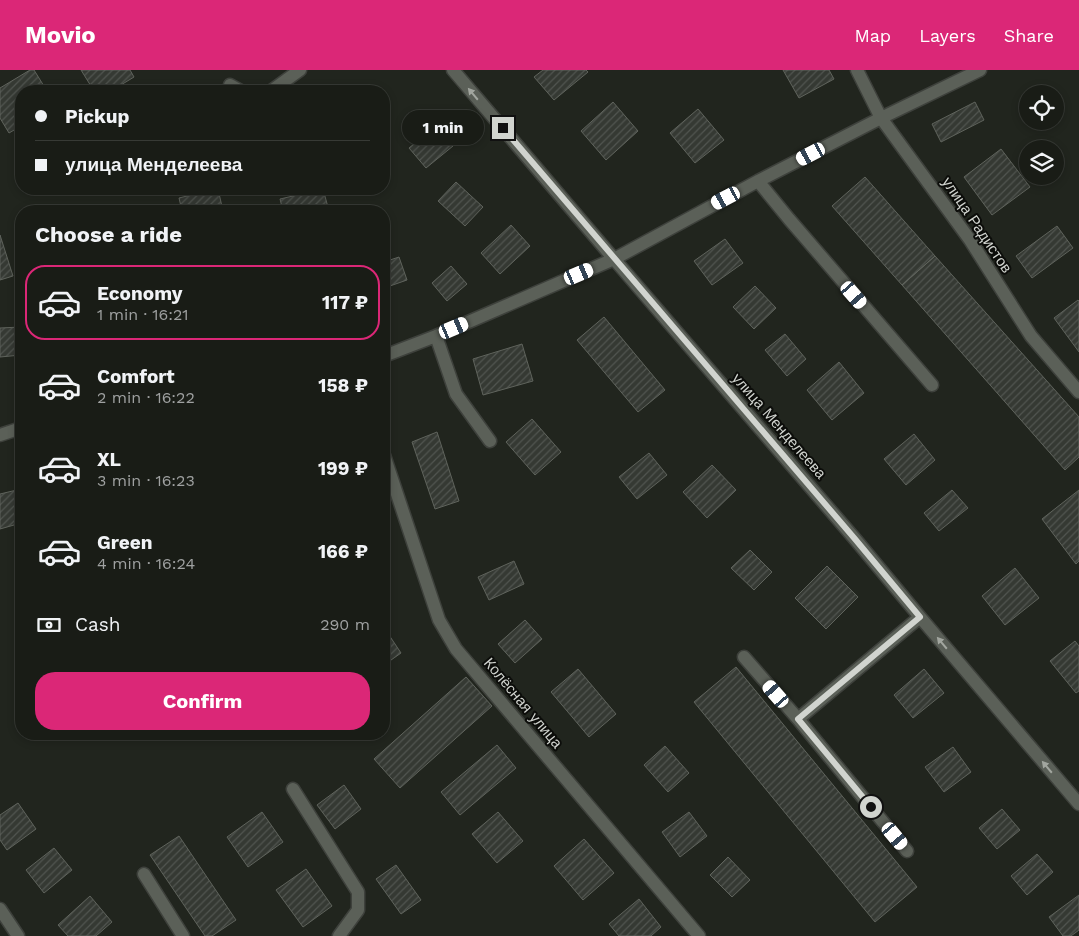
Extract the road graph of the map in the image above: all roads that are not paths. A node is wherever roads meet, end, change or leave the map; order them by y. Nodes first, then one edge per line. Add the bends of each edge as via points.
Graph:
1 (300, 70) edge
2 (453, 70) edge
3 (857, 70) edge
4 (980, 70) edge
5 (279, 85) edge
6 (881, 118) junction
7 (758, 181) junction
8 (614, 259) junction
9 (436, 336) junction
10 (390, 354) edge
11 (932, 386) dead end
12 (1079, 392) edge
13 (15, 430) edge
14 (0, 435) edge
15 (490, 441) dead end
16 (390, 473) edge
17 (920, 617) junction
18 (744, 657) dead end
19 (798, 719) junction
20 (293, 789) dead end
21 (1079, 804) edge
22 (907, 851) dead end
23 (144, 874) dead end
24 (0, 909) edge
25 (18, 936) edge
26 (183, 936) edge
27 (339, 936) edge
28 (699, 936) edge

1 - 5 street
8 -> 2 street, улица Менделеева
3 - 6 street, улица Радистов
4 - 6 street
6 - 7 street
6 - 12 street, улица Радистов via 970,240 1031,336
7 - 8 street
7 - 11 street
8 - 9 street
8 - 17 street, улица Менделеева
9 - 10 street
9 - 15 street via 456,394
13 - 14 street
16 - 28 street, Колёсная улица via 439,620 456,649
17 - 19 street
21 -> 17 street, улица Менделеева
18 - 19 street
19 - 22 street
20 - 27 street via 358,892 358,910
23 - 26 street
24 - 25 street

